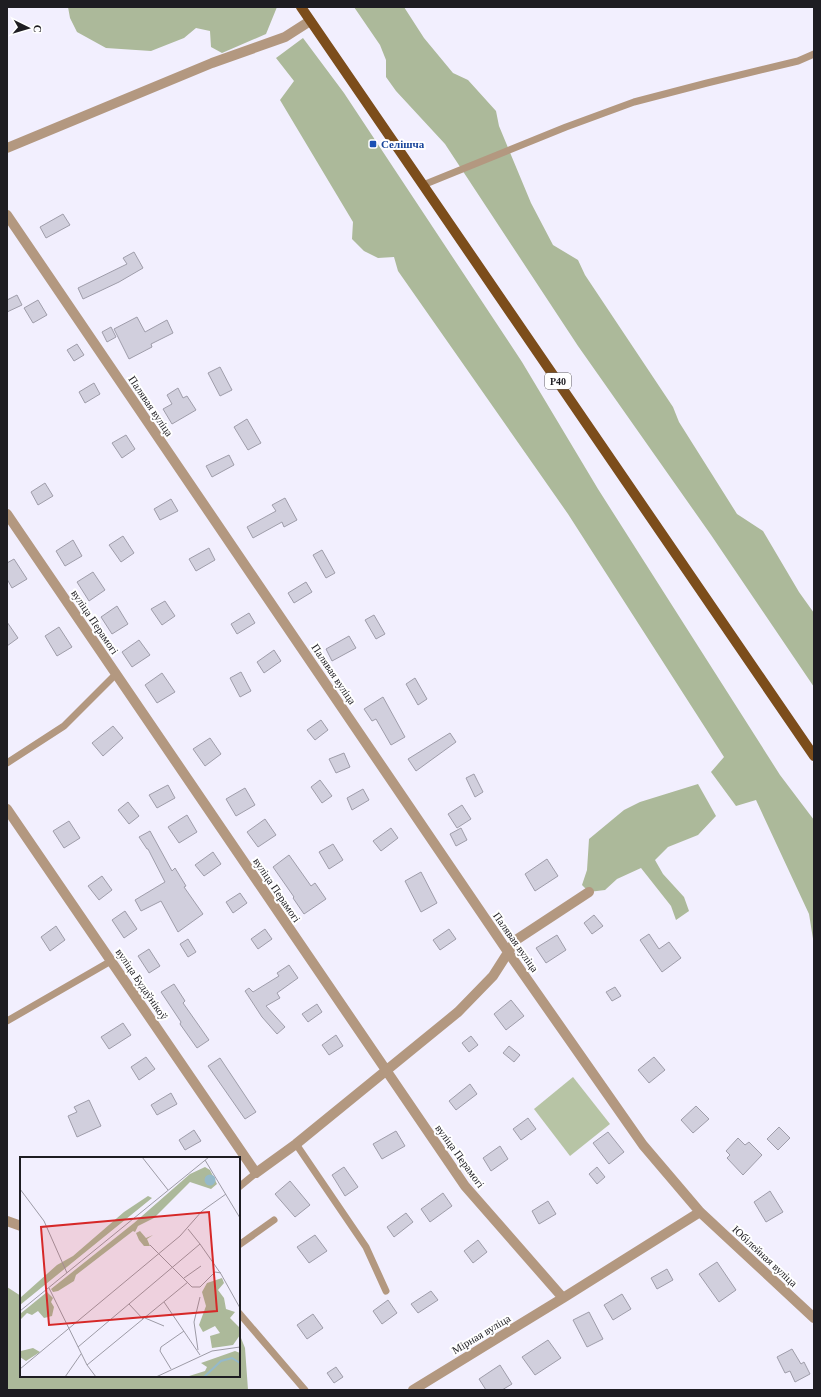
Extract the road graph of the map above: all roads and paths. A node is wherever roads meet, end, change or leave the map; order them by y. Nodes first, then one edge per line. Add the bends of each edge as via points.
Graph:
1 (300, 7) edge
2 (310, 20) junction
3 (814, 54) edge
4 (7, 148) edge
5 (423, 184) junction
6 (7, 215) edge
7 (7, 514) edge
8 (116, 674) junction
9 (814, 756) edge
10 (7, 763) edge
11 (7, 809) edge
12 (589, 892) dead end
13 (508, 952) junction
14 (111, 961) junction
15 (7, 1021) edge
16 (385, 1070) junction
17 (296, 1144) junction
18 (256, 1173) junction
19 (240, 1186) edge
20 (700, 1212) junction
21 (274, 1220) dead end
22 (7, 1222) edge
23 (20, 1226) edge
24 (240, 1244) edge
25 (386, 1291) dead end
26 (563, 1298) junction
27 (240, 1314) edge
28 (814, 1318) edge
29 (305, 1390) edge
30 (413, 1390) edge

1 - 2 main road, Р40
2 - 4 street via 285,37 212,63
2 - 5 main road, Р40
3 - 5 lane via 798,61 634,102
5 - 9 main road, Р40
6 - 13 street, Палявая вуліца
7 - 8 street, вуліца Перамогі
8 - 10 lane via 64,726
8 - 16 street, вуліца Перамогі
11 - 14 street, вуліца Будаўнікоў
12 - 13 street via 516,940
13 - 16 street via 493,976 458,1012
13 - 20 street, Палявая вуліца via 643,1144
14 - 15 lane
14 - 18 street, вуліца Будаўнікоў
16 - 17 street
16 - 26 street, вуліца Перамогі via 465,1186
17 - 18 street
17 - 25 lane via 366,1247
18 - 19 lane
20 - 26 street, Мірная вуліца
20 - 28 street, Юбілейная вуліца
21 - 24 lane
22 - 23 street
26 - 30 street, Мірная вуліца
27 - 29 lane

